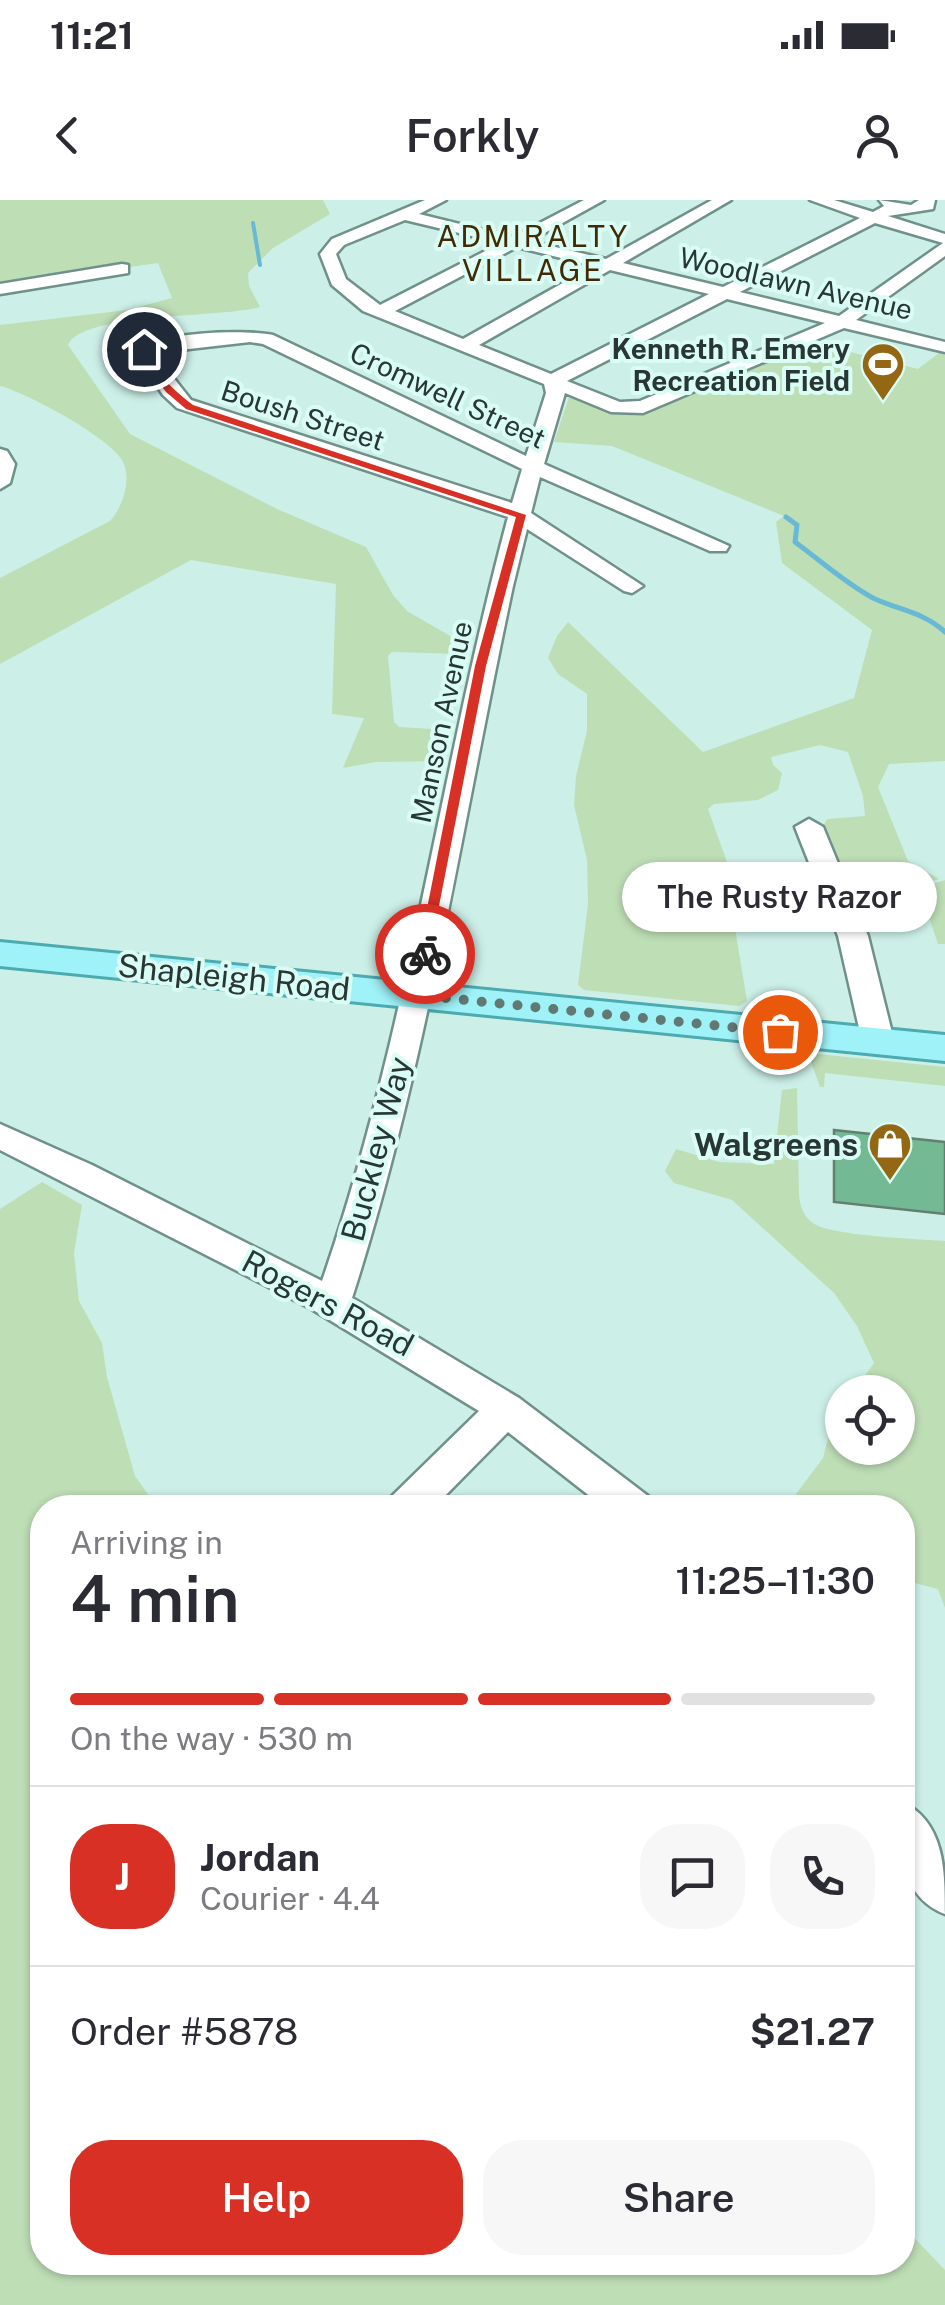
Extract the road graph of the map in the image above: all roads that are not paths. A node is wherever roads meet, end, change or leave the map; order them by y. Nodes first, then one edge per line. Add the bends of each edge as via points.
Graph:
1 (596, 200) edge
2 (723, 200) edge
3 (818, 200) edge
4 (926, 200) edge
5 (890, 203) edge
6 (415, 205) edge
7 (872, 217) junction
8 (945, 239) edge
9 (515, 242) junction
10 (945, 248) edge
11 (606, 265) junction
12 (122, 269) dead end
13 (0, 289) edge
14 (721, 294) junction
15 (381, 312) junction
16 (842, 322) junction
17 (465, 345) junction
18 (945, 347) edge
19 (146, 348) joint
20 (552, 381) junction
21 (0, 454) edge
22 (532, 466) junction
23 (0, 483) edge
24 (521, 515) junction
25 (718, 546) dead end
26 (632, 586) dead end
27 (810, 827) dead end
28 (0, 954) edge
29 (416, 995) junction
30 (878, 1041) junction
31 (945, 1048) edge
32 (0, 1136) edge
33 (333, 1301) junction
34 (506, 1408) junction
35 (419, 1495) edge
36 (617, 1495) edge
37 (915, 1845) edge
38 (945, 1891) edge

1 - 9 street
2 - 11 street
3 - 7 street
4 - 5 street via 920,208
5 - 7 street
6 - 9 street, Woodlawn Avenue
6 - 15 street via 348,236 328,254 338,282
7 - 8 street
7 - 14 street
9 - 11 street, Woodlawn Avenue
9 - 15 street
10 - 16 street
11 - 14 street, Woodlawn Avenue
11 - 17 street
12 - 13 street
14 - 16 street, Woodlawn Avenue
14 - 20 street
15 - 17 street
16 - 18 street, Woodlawn Avenue
16 - 20 street via 639,408 613,406
17 - 20 street
19 - 22 street, Cromwell Street via 261,337
19 - 24 street, Boush Street via 144,356 190,407
20 - 22 street, Manson Avenue via 556,392
21 - 23 street via 6,464
22 - 24 street, Manson Avenue
22 - 25 street, Cromwell Street
24 - 26 street, Boush Street
24 - 29 street, Manson Avenue via 480,666
27 - 30 street via 852,936
28 - 29 main road, Shapleigh Road
29 - 30 main road, Shapleigh Road
29 - 33 street, Buckley Way via 376,1170
30 - 31 main road, Shapleigh Road
32 - 33 street, Rogers Road
33 - 34 street, Rogers Road
34 - 35 street
34 - 36 street, Rogers Road
37 - 38 street

